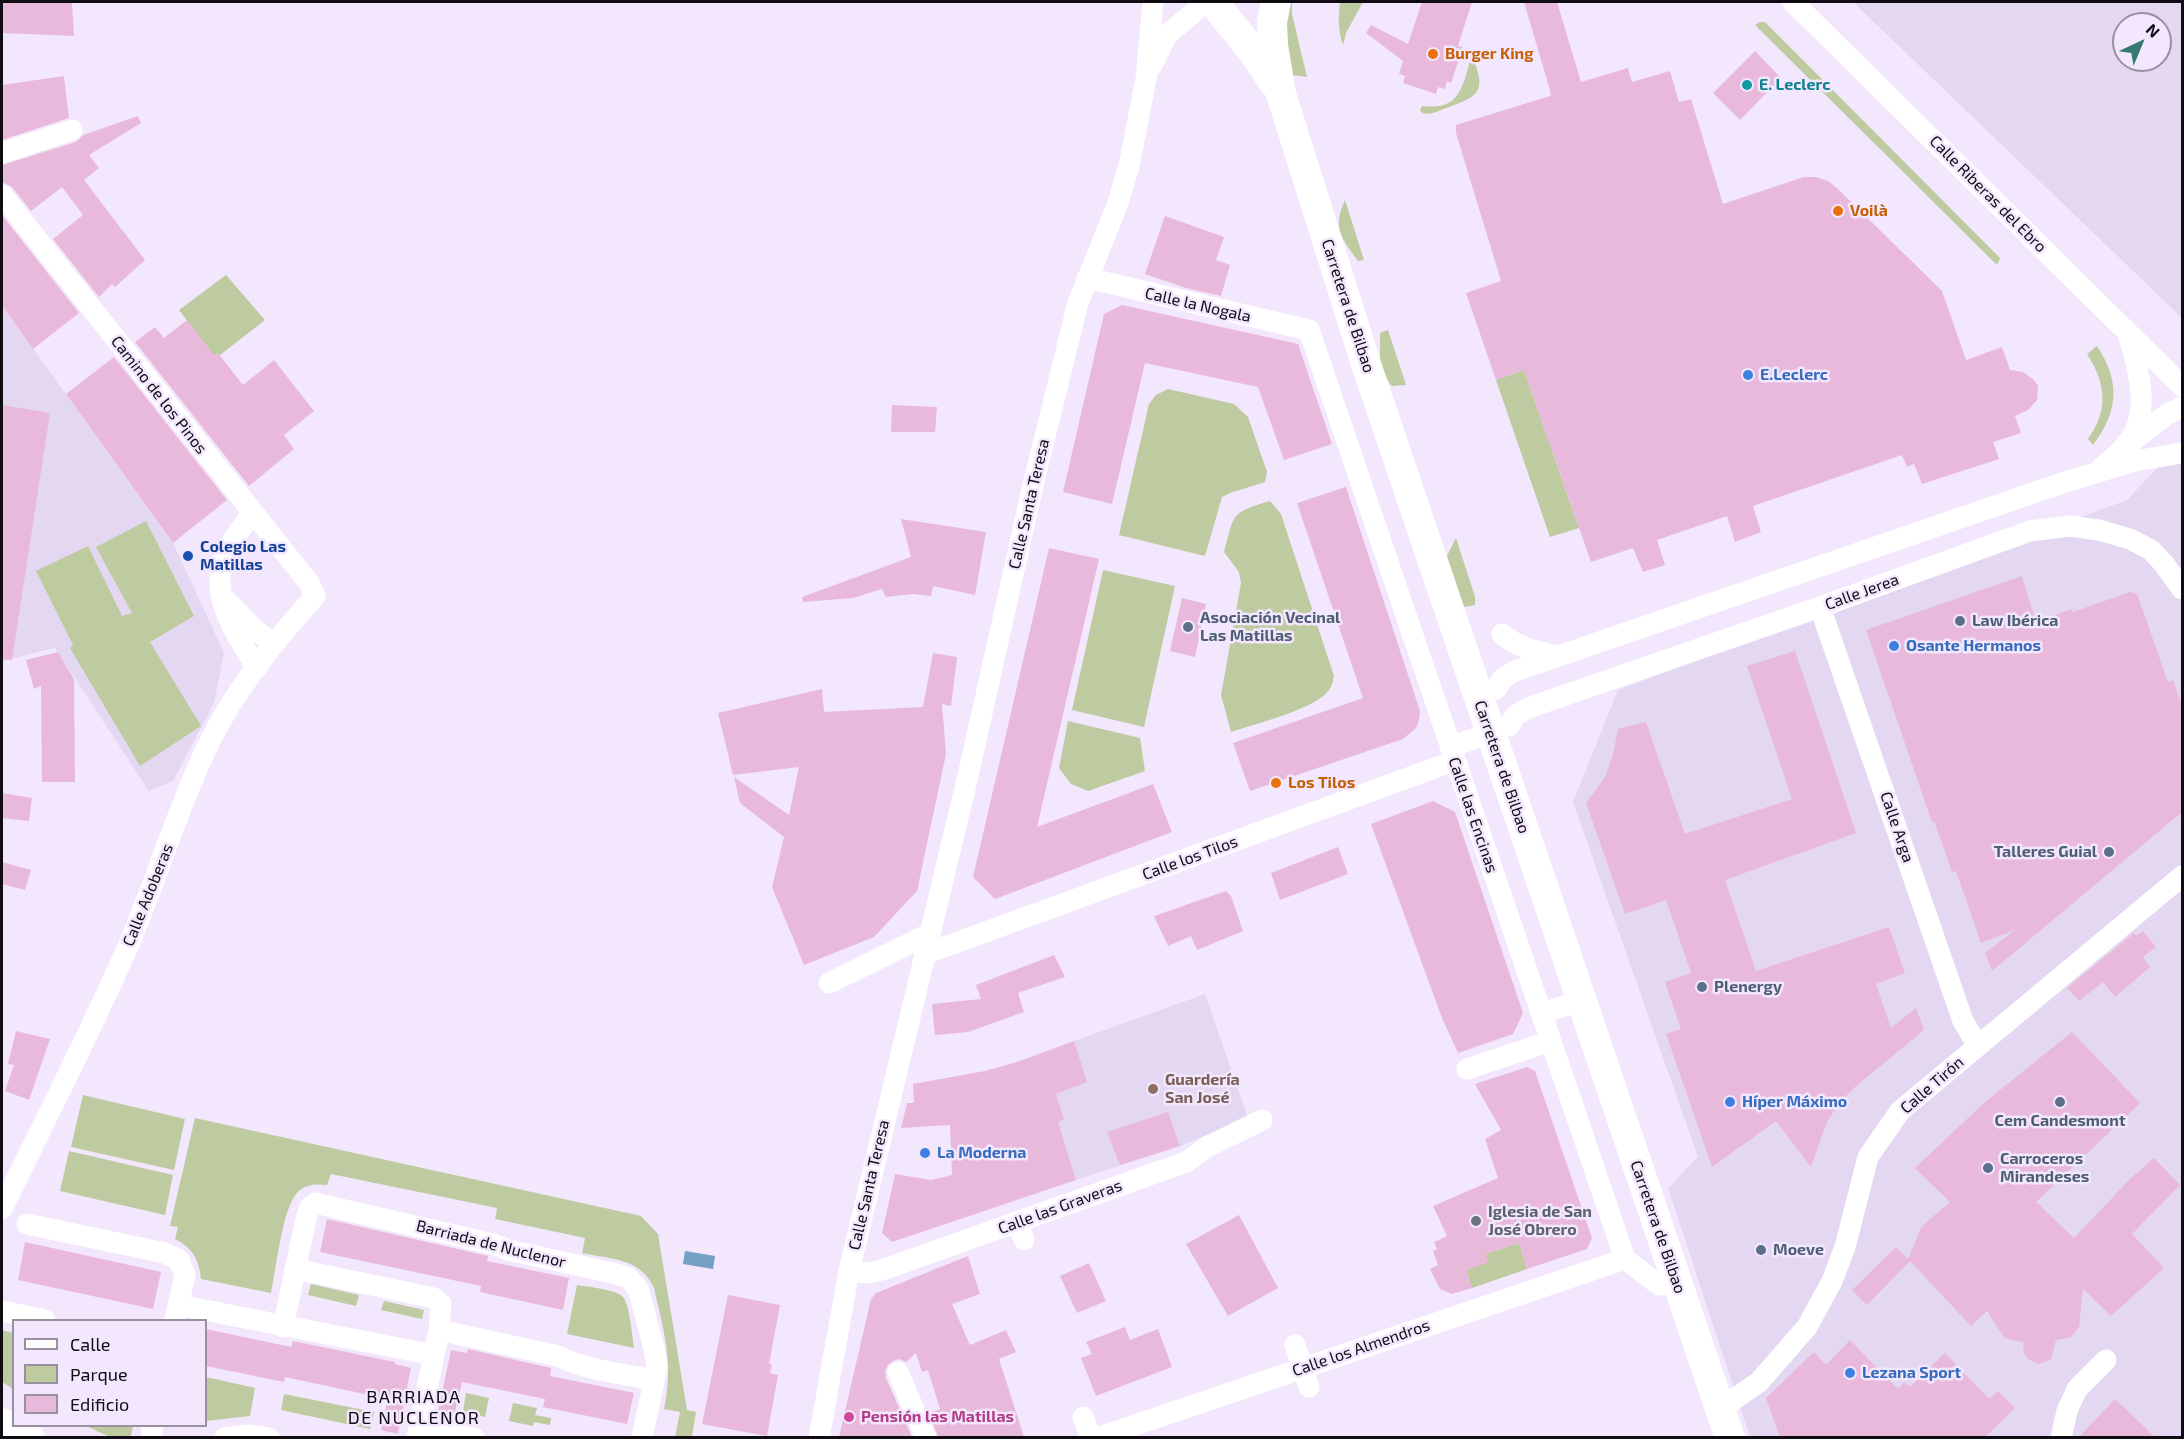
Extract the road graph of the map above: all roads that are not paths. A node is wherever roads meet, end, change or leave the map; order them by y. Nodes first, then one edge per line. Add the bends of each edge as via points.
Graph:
1 (1153, 2) edge
2 (1206, 2) edge
3 (1214, 2) edge
4 (1276, 2) edge
5 (1792, 2) edge
6 (1146, 79) junction
7 (1281, 94) junction
8 (72, 130) dead end
9 (2, 153) edge
10 (2, 195) edge
11 (1088, 278) junction
12 (1309, 330) joint
13 (2128, 333) junction
14 (2182, 387) edge
15 (2182, 407) edge
16 (2182, 440) edge
17 (2123, 448) junction
18 (2182, 453) edge
19 (2150, 458) junction
20 (2098, 471) junction
21 (252, 513) junction
22 (2182, 589) edge
23 (220, 593) junction
24 (315, 596) joint
25 (1821, 607) junction
26 (1502, 634) dead end
27 (274, 644) junction
28 (1558, 656) junction
29 (257, 668) junction
30 (1496, 689) dead end
31 (1500, 730) junction
32 (1452, 754) junction
33 (2182, 876) edge
34 (927, 944) junction
35 (829, 983) dead end
36 (1581, 1001) junction
37 (1541, 1013) junction
38 (1551, 1041) junction
39 (1978, 1046) junction
40 (1467, 1069) dead end
41 (1262, 1120) dead end
42 (2, 1209) edge
43 (27, 1224) dead end
44 (1625, 1259) junction
45 (295, 1269) junction
46 (849, 1271) junction
47 (1668, 1283) junction
48 (2, 1311) edge
49 (177, 1313) edge
50 (40, 1319) edge
51 (283, 1327) junction
52 (439, 1330) junction
53 (1295, 1345) dead end
54 (434, 1355) junction
55 (2106, 1360) dead end
56 (898, 1372) dead end
57 (1306, 1377) junction
58 (654, 1380) junction
59 (1720, 1409) junction
60 (1083, 1417) dead end
61 (2, 1423) edge
62 (418, 1432) edge
63 (30, 1437) edge
64 (225, 1437) edge
65 (268, 1437) edge
66 (474, 1437) edge
67 (642, 1437) edge
68 (819, 1437) edge
69 (926, 1437) edge
70 (1091, 1437) edge
71 (1097, 1437) edge
72 (1730, 1437) edge
73 (2061, 1437) edge

1 - 6 street, Calle Santa Teresa
2 - 6 street, Calle Santa Teresa via 1167,35
3 - 7 main road
4 - 7 main road via 1273,45
5 - 13 street, Calle Riberas del Ebro
6 - 11 street, Calle Santa Teresa via 1129,166
7 - 31 main road, Carretera de Bilbao via 1367,367
8 - 9 street
10 - 21 street, Camino de los Pinos
11 - 12 street, Calle la Nogala
11 - 34 street, Calle Santa Teresa via 1078,303 1034,481
12 - 32 street, Calle las Encinas
13 - 14 street, Calle Riberas del Ebro
13 - 17 street via 2141,396 2135,431
15 - 17 street
16 - 19 street via 2172,450
17 - 20 street
18 - 19 street
19 - 20 street
20 - 28 street
21 - 23 street via 226,552 219,576
21 - 24 street, Camino de los Pinos via 309,583
22 - 25 street, Calle Jerea via 2164,564 2141,544 2099,530 2069,526 2030,531
23 - 27 street
23 - 29 street via 231,623
24 - 27 street, Calle Adoberas
25 - 31 street, Calle Jerea via 1528,708
25 - 39 street, Calle Arga via 1963,1021
26 - 28 street via 1527,649
27 - 29 street, Calle Adoberas
28 - 30 street via 1515,671 1503,678
29 - 42 street, Calle Adoberas via 212,738 195,774 134,933
31 - 32 street, Calle los Tilos
31 - 36 main road, Carretera de Bilbao
32 - 34 street, Calle los Tilos
32 - 37 street, Calle las Encinas
33 - 39 street, Calle Tirón
34 - 35 street
34 - 46 street, Calle Santa Teresa
36 - 37 street
36 - 47 main road, Carretera de Bilbao
37 - 38 street, Calle las Encinas
38 - 40 street
38 - 44 street, Calle las Encinas
39 - 59 street, Calle Tirón via 1900,1111 1868,1157 1845,1247 1807,1327 1759,1382
41 - 46 street, Calle las Graveras via 1186,1162 1021,1231 882,1270
43 - 49 street via 179,1260 185,1275
44 - 47 street
44 - 57 street, Calle los Almendros
45 - 51 street, Barriada de Nuclenor
45 - 52 street via 437,1299 442,1308
45 - 58 street, Barriada de Nuclenor via 309,1208 315,1203 617,1274 629,1278 638,1289 654,1348
46 - 68 street, Calle Santa Teresa
47 - 59 main road, Carretera de Bilbao
48 - 50 street
49 - 51 street
51 - 54 street
52 - 54 street
52 - 58 street
53 - 57 street
54 - 62 street
55 - 73 street via 2077,1389
56 - 69 street
57 - 71 street, Calle los Almendros
58 - 67 street, Barriada de Nuclenor
59 - 72 main road, Carretera de Bilbao
60 - 70 street
61 - 63 main road
62 - 66 street
64 - 65 street

